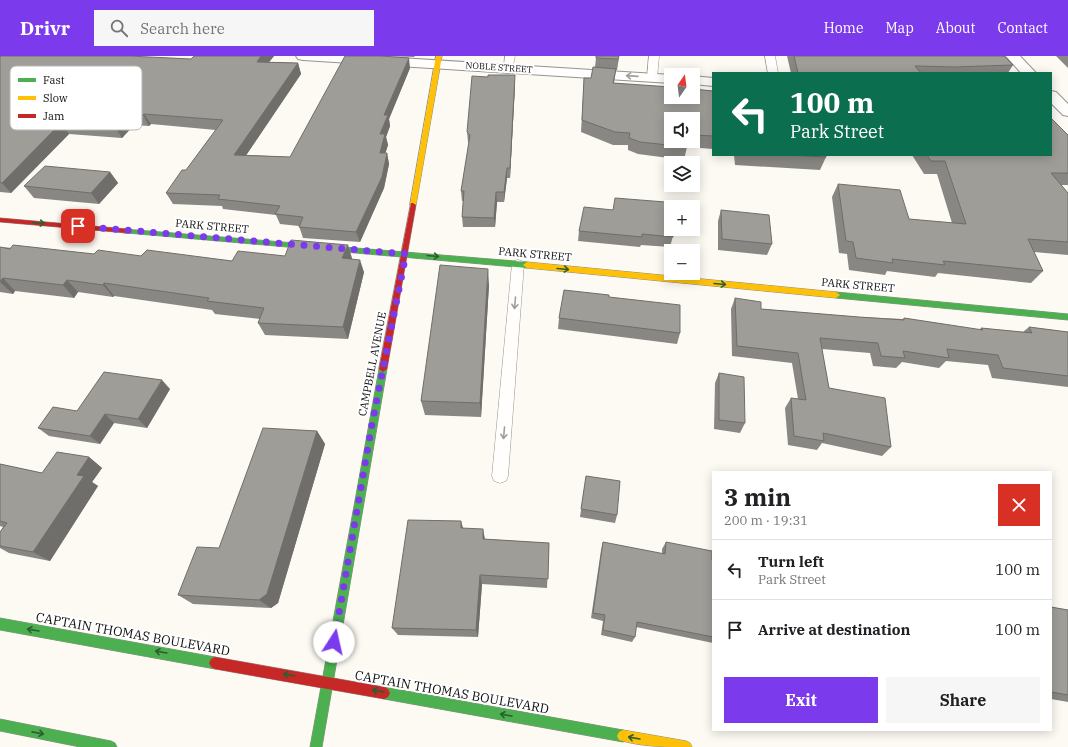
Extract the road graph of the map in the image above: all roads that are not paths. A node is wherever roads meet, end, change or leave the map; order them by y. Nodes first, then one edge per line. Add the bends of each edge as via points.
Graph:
1 (303, 56) edge
2 (321, 56) edge
3 (654, 56) edge
4 (770, 56) edge
5 (1013, 56) edge
6 (439, 60) edge
7 (510, 62) edge
8 (773, 72) edge
9 (1028, 72) edge
10 (652, 78) junction
11 (664, 79) edge
12 (700, 81) edge
13 (712, 82) edge
14 (0, 220) edge
15 (406, 254) junction
16 (518, 264) junction
17 (1068, 317) edge
18 (500, 476) dead end
19 (0, 624) edge
20 (327, 682) junction
21 (0, 725) edge
22 (111, 747) edge
23 (316, 747) edge
24 (686, 747) edge

1 - 2 street, NOBLE STREET
2 - 6 street, NOBLE STREET
3 - 10 lane
4 - 8 lane
5 - 9 street
6 - 7 street, NOBLE STREET
6 - 15 street, CAMPBELL AVENUE
10 -> 7 street, NOBLE STREET
10 - 11 street, NOBLE STREET
12 - 13 street
14 -> 15 street, PARK STREET
15 -> 16 street, PARK STREET
15 - 20 street, CAMPBELL AVENUE via 372,424
16 -> 17 street, PARK STREET
16 -> 18 lane
20 -> 19 street, CAPTAIN THOMAS BOULEVARD
20 - 23 street, CAMPBELL AVENUE
24 -> 20 street, CAPTAIN THOMAS BOULEVARD
21 -> 22 street

